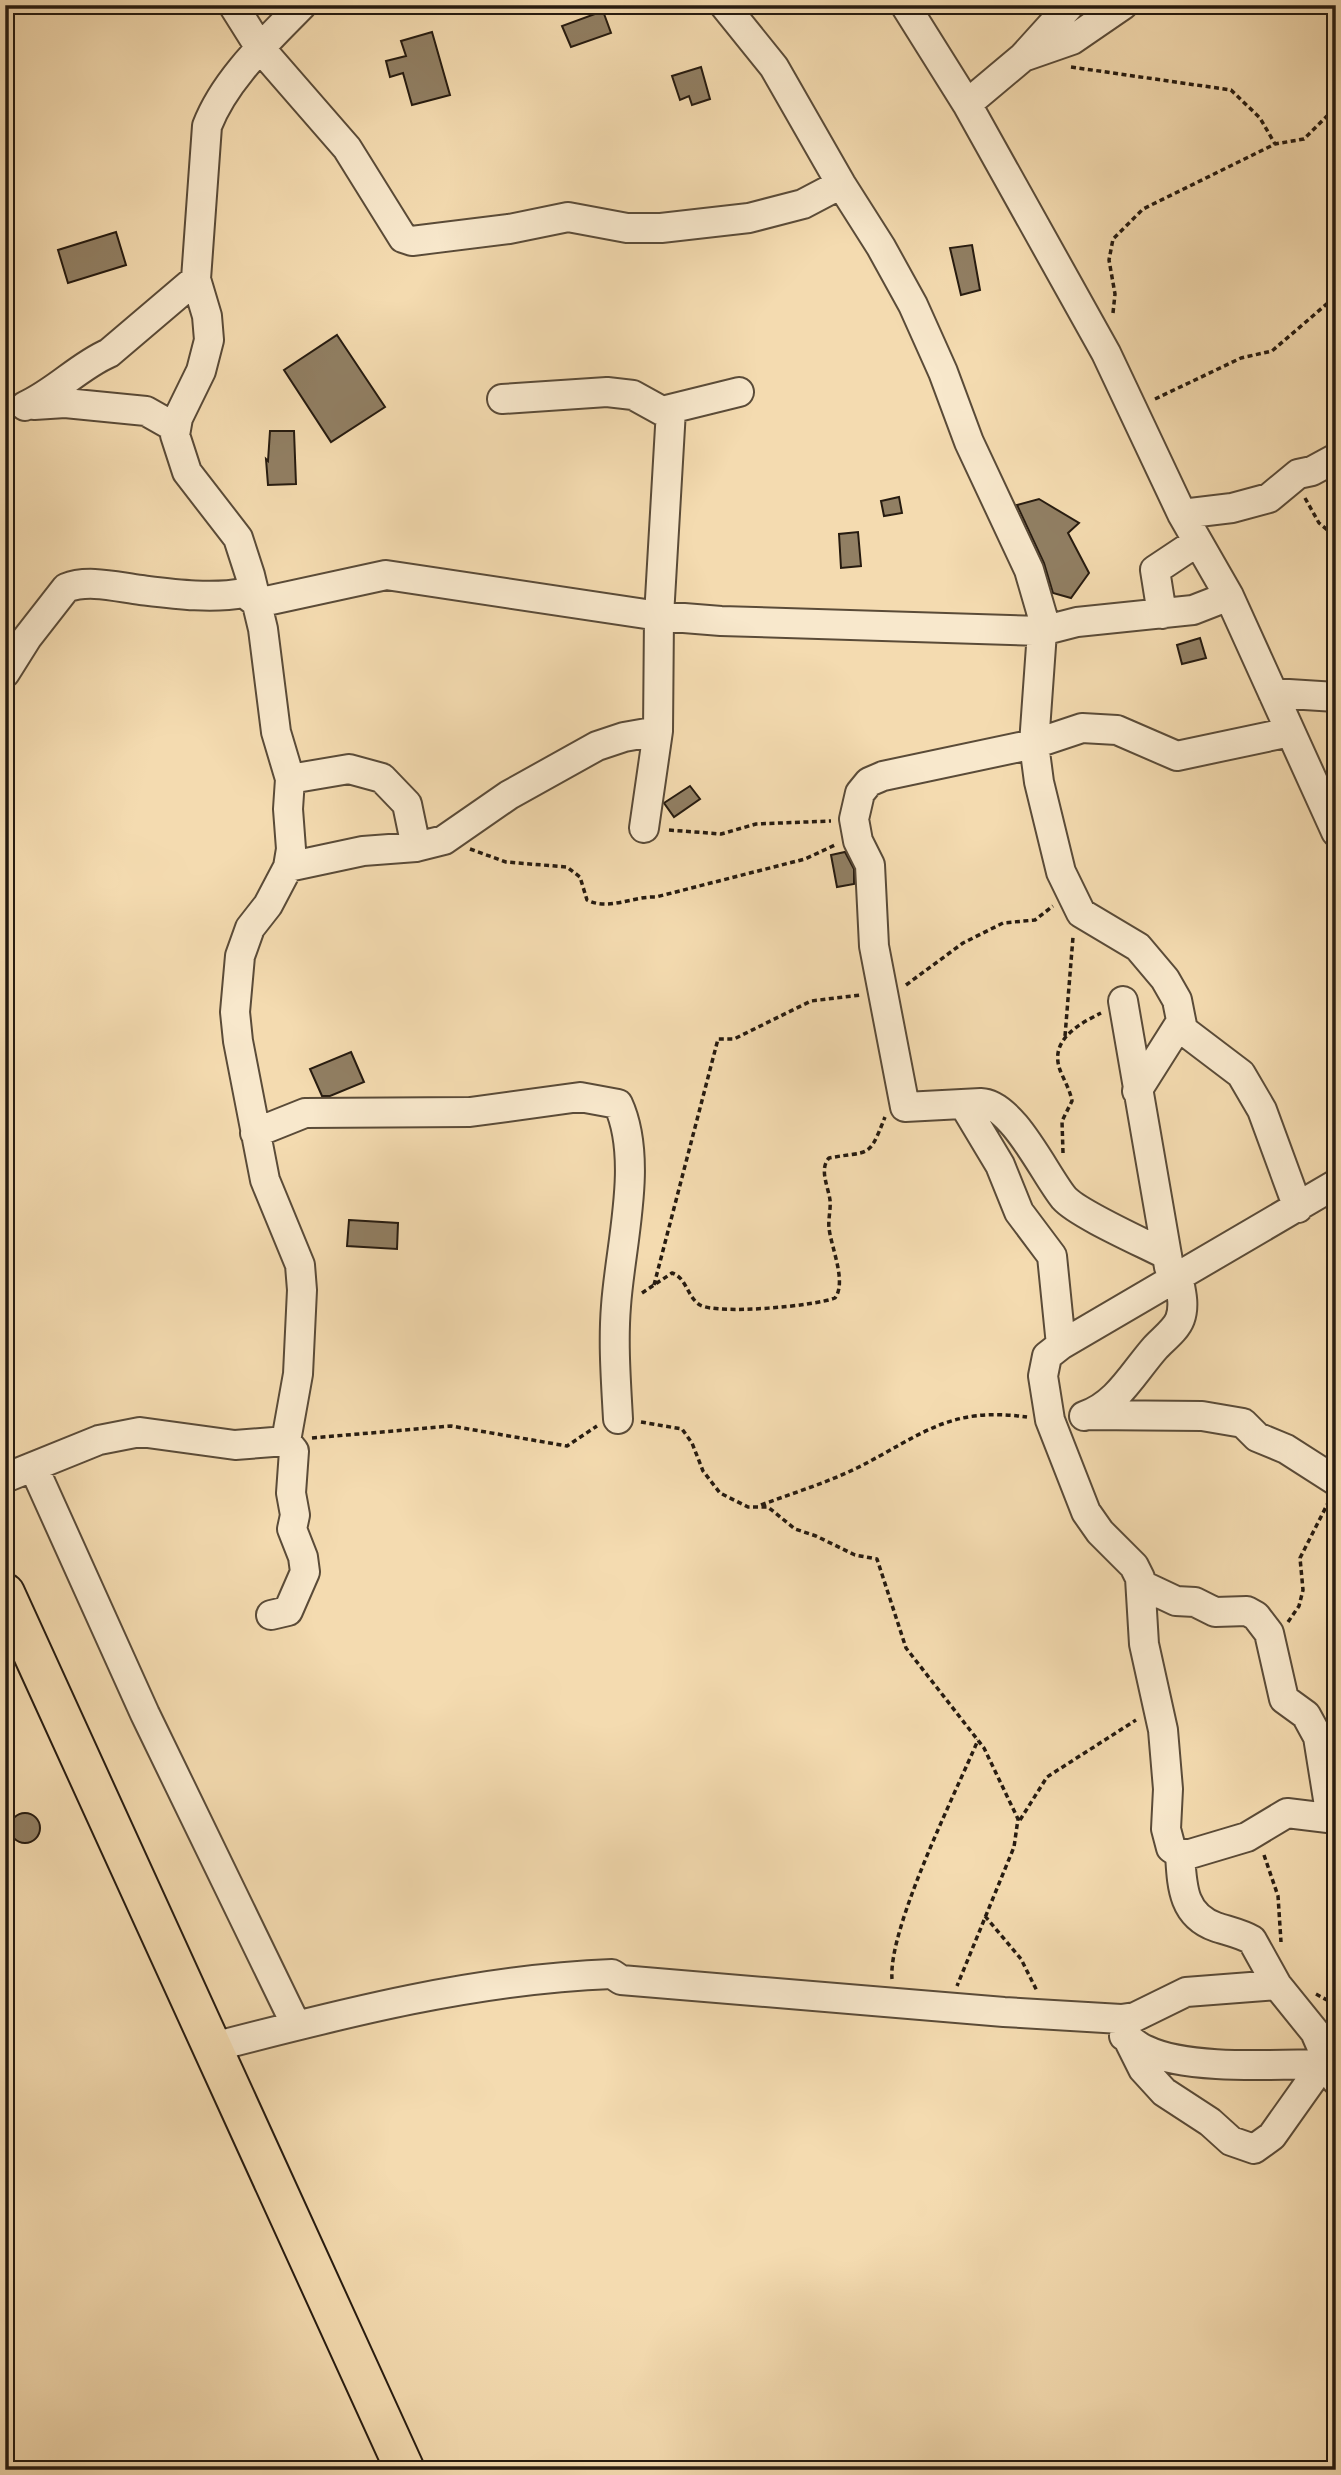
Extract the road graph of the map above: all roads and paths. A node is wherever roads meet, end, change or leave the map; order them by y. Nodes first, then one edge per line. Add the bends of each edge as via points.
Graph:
1 (233, 5) edge
2 (302, 5) edge
3 (724, 5) edge
4 (905, 5) edge
5 (1070, 5) edge
6 (1123, 5) edge
7 (1335, 5) edge
8 (260, 48) junction
9 (1023, 57) junction
10 (1068, 67) dead end
11 (967, 104) junction
12 (1329, 114) junction
13 (1336, 136) edge
14 (1275, 144) junction
15 (841, 184) junction
16 (195, 279) junction
17 (1336, 296) edge
18 (1106, 353) junction
19 (738, 392) dead end
20 (1125, 394) junction
21 (502, 399) dead end
22 (15, 406) edge
23 (671, 410) junction
24 (176, 428) junction
25 (1336, 457) edge
26 (1296, 477) junction
27 (1182, 514) junction
28 (1336, 537) edge
29 (1197, 542) junction
30 (1229, 596) junction
31 (257, 603) junction
32 (1162, 614) junction
33 (659, 616) junction
34 (1042, 631) junction
35 (6, 669) edge
36 (1273, 693) junction
37 (1336, 697) edge
38 (658, 731) junction
39 (1290, 732) junction
40 (1034, 744) junction
41 (290, 779) junction
42 (644, 828) joint
43 (856, 830) junction
44 (1336, 832) edge
45 (444, 840) junction
46 (416, 847) junction
47 (288, 867) junction
48 (1071, 896) junction
49 (884, 993) junction
50 (1123, 1002) joint
51 (1180, 1023) junction
52 (1065, 1036) junction
53 (899, 1079) junction
54 (1137, 1091) junction
55 (964, 1105) junction
56 (256, 1132) junction
57 (1052, 1178) junction
58 (1336, 1184) edge
59 (1298, 1208) junction
60 (1172, 1270) junction
61 (654, 1284) junction
62 (616, 1308) junction
63 (1061, 1345) junction
64 (1088, 1415) junction
65 (618, 1419) junction
66 (1050, 1420) junction
67 (286, 1441) junction
68 (34, 1468) junction
69 (5, 1478) edge
70 (1334, 1480) edge
71 (756, 1507) junction
72 (1142, 1585) junction
73 (5, 1594) edge
74 (271, 1615) dead end
75 (1270, 1642) junction
76 (1158, 1705) junction
77 (978, 1740) junction
78 (1333, 1818) edge
79 (1019, 1822) junction
80 (1268, 1822) junction
81 (1180, 1854) junction
82 (985, 1916) junction
83 (1283, 1950) dead end
84 (1278, 1986) junction
85 (894, 2002) junction
86 (949, 2005) junction
87 (1048, 2015) junction
88 (1095, 2018) junction
89 (296, 2025) junction
90 (1325, 2027) edge
91 (1128, 2039) junction
92 (213, 2047) junction
93 (1331, 2072) edge
94 (405, 2470) edge

1 - 8 street
2 - 8 street
3 - 15 street via 774,67
4 - 11 street
5 - 9 street
6 - 9 street via 1072,40
7 - 12 path via 1335,96
8 - 15 street via 347,148 403,238 412,241 568,217 627,228 749,218 803,204
8 - 16 street via 213,110 207,125
9 - 11 street
10 - 14 path via 1222,86 1238,94
11 - 18 street
12 - 13 path
12 - 14 path via 1304,139
14 - 18 path via 1143,209 1117,233 1110,260 1115,294
15 - 34 street via 881,247 939,361 965,434 1028,570 1043,618
16 - 22 street via 109,353 58,388
16 - 24 street via 209,340
17 - 20 path via 1272,351 1241,358 1160,398
18 - 20 street
19 - 23 street
20 - 27 street
21 - 23 street via 607,392
22 - 24 street via 65,402 146,411
23 - 33 street
24 - 31 street via 187,472 238,538
25 - 26 street
26 - 27 street via 1269,498
26 - 28 path via 1319,523
27 - 29 street
29 - 30 street
29 - 32 street via 1155,570
30 - 32 street via 1194,610
30 - 36 street
31 - 33 street via 386,575
31 - 35 street via 244,593 172,594 74,585 66,588
31 - 41 street via 274,720
32 - 34 street via 1077,622
33 - 34 street
33 - 38 street
34 - 40 street
36 - 37 street
36 - 39 street
38 - 42 street
38 - 45 street via 597,746 509,795
39 - 40 street via 1177,756 1114,729 1073,729
39 - 44 street
40 - 43 street via 869,782 860,793
40 - 48 street via 1039,782
41 - 46 street via 349,769 382,778 407,804
41 - 47 street
42 - 43 path via 721,834 757,824
43 - 45 path via 805,859 656,897 598,905 587,900 580,877 568,867 506,862
43 - 49 street via 873,882 874,946
45 - 46 street
46 - 47 street via 363,851
47 - 56 street via 250,928 240,956 237,1041
48 - 49 path via 1035,920 1003,923 973,938 907,984
48 - 51 street via 1086,918 1146,954 1177,1000
48 - 52 path
49 - 53 street
49 - 61 path via 811,1001 734,1039 718,1039
50 - 52 path
50 - 54 street
51 - 54 street
51 - 59 street via 1195,1042 1241,1074 1262,1110
52 - 57 path via 1057,1058 1072,1101 1062,1121 1063,1160
53 - 55 street via 906,1108
53 - 61 path via 874,1147 862,1154 829,1157 824,1167 839,1282 835,1298 798,1306 714,1309 698,1303 675,1274
54 - 60 street
55 - 57 street via 993,1106
55 - 63 street via 1000,1165 1019,1212 1052,1256
56 - 62 street via 305,1113 470,1112 580,1097 618,1104 626,1121 628,1193
56 - 67 street via 265,1181 300,1265 298,1374
57 - 60 street via 1074,1206
58 - 59 street
59 - 60 street
60 - 63 street
60 - 64 street via 1183,1307 1179,1324 1133,1378
61 - 62 path
62 - 65 street
63 - 66 street via 1048,1356 1043,1376
64 - 66 street
64 - 70 street via 1202,1416 1243,1423 1257,1437 1286,1449
65 - 67 path via 606,1420 567,1446 451,1426
65 - 71 path via 682,1429 712,1486
66 - 71 path via 996,1413 948,1420 858,1467
66 - 72 street via 1086,1512 1134,1566
67 - 68 street via 236,1445 140,1433 99,1440
67 - 74 street via 294,1451 292,1529 305,1572 288,1611
68 - 69 street
68 - 89 street via 145,1714
70 - 75 path via 1326,1512 1300,1558 1304,1580 1299,1606
71 - 77 path via 775,1511 795,1530 879,1562 906,1648
72 - 75 street via 1215,1612 1247,1611 1263,1623
72 - 76 street via 1144,1644
73 - 92 highway
75 - 78 street via 1284,1699 1306,1715 1318,1737
76 - 79 path via 1047,1777
76 - 81 street via 1166,1758 1166,1829 1171,1848
77 - 79 path
77 - 85 path via 896,1943
78 - 80 street via 1287,1812
79 - 82 path via 1014,1847
80 - 81 street via 1247,1837
80 - 83 path via 1264,1854 1278,1896
81 - 84 street via 1182,1886 1192,1912 1252,1940
82 - 86 path
82 - 87 path via 1021,1959
84 - 88 street via 1186,1992 1135,2017
84 - 90 street
85 - 86 street
85 - 89 street via 621,1980 612,1974 543,1977 454,1991
86 - 87 street
87 - 88 street
88 - 91 street
89 - 92 street
90 - 93 street
91 - 93 street via 1146,2050 1184,2059
91 - 93 street via 1143,2069 1164,2092 1231,2141 1254,2149 1272,2136
92 - 94 highway

